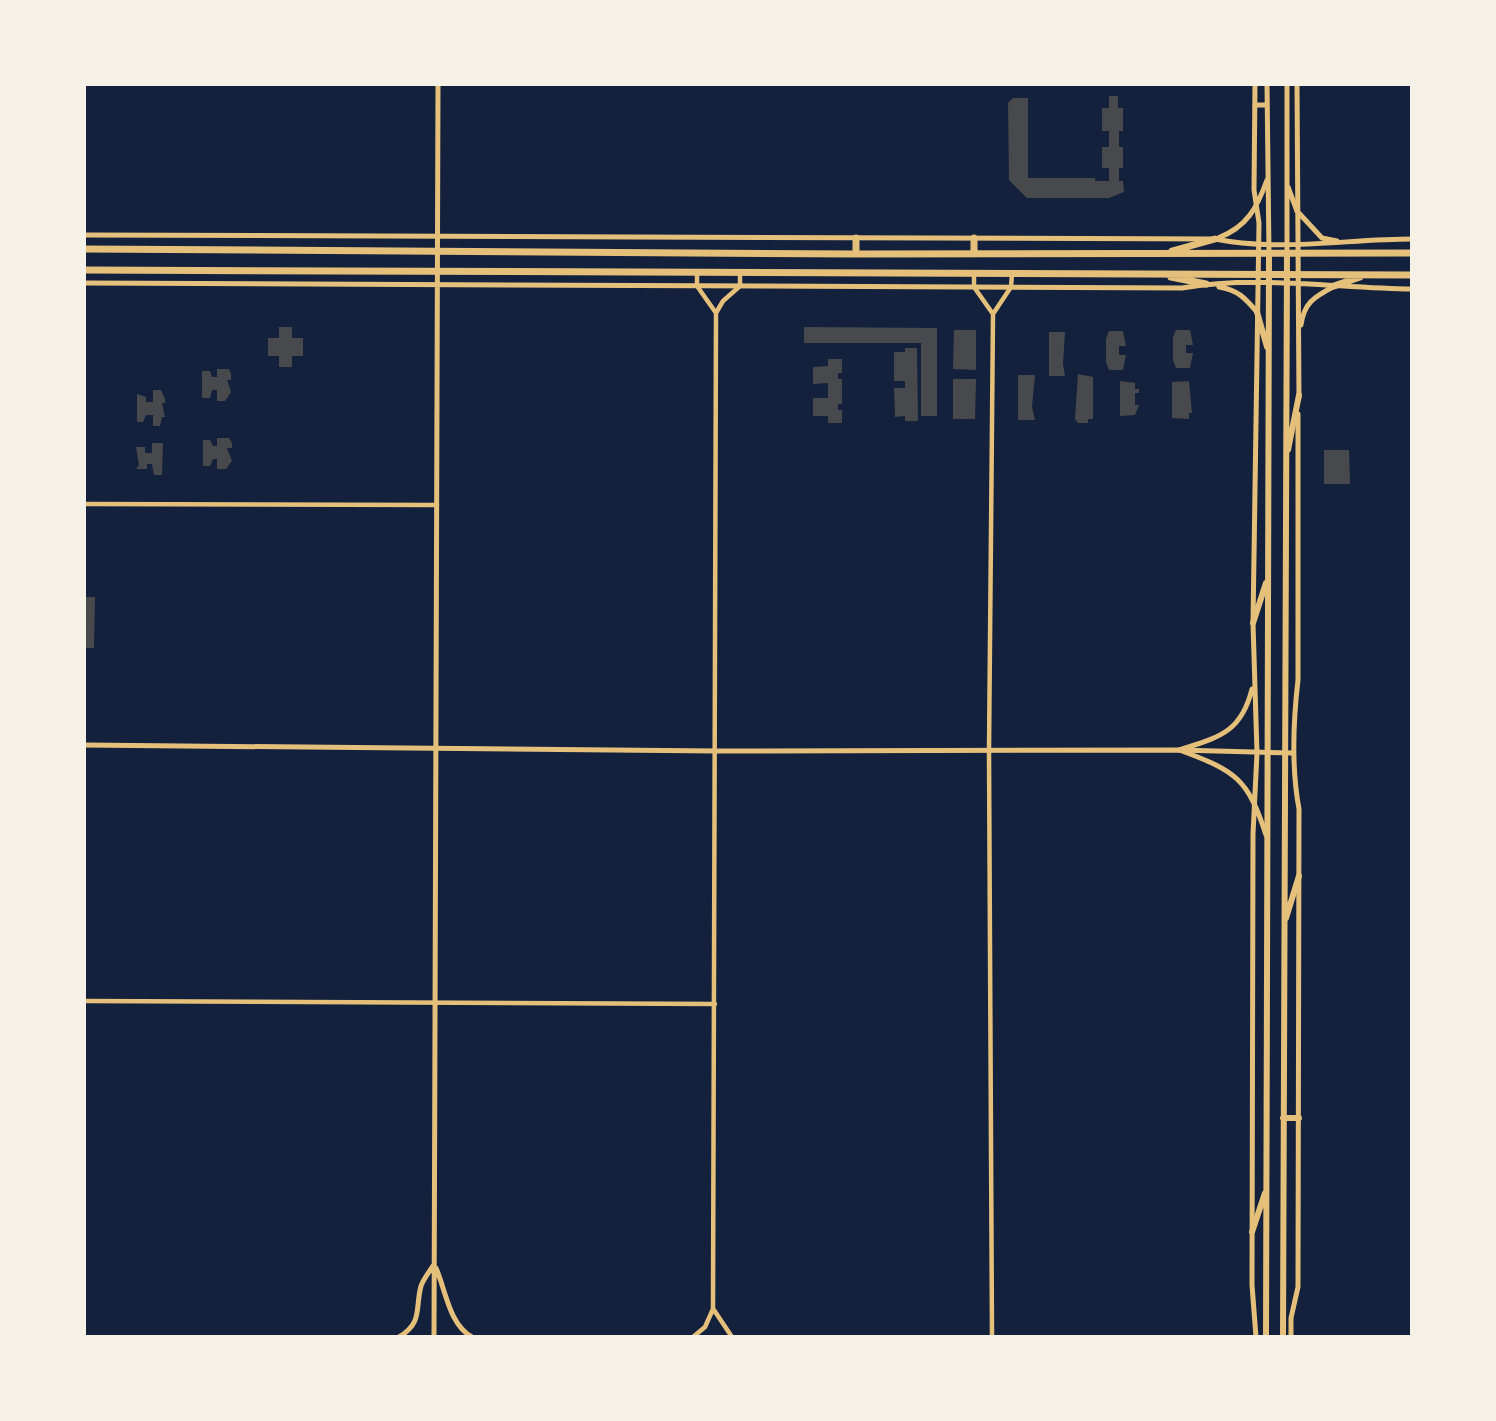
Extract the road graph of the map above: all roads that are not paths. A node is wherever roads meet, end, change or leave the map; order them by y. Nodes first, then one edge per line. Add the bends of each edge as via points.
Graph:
1 (438, 84) edge
2 (1255, 84) edge
3 (1267, 84) edge
4 (1287, 84) edge
5 (1297, 84) edge
6 (1255, 105) junction
7 (1266, 105) junction
8 (1286, 179) junction
9 (1267, 180) junction
10 (1256, 209) junction
11 (1297, 211) junction
12 (84, 235) edge
13 (438, 236) junction
14 (698, 237) junction
15 (856, 238) junction
16 (974, 238) junction
17 (1215, 239) junction
18 (1412, 239) edge
19 (1269, 244) junction
20 (1347, 244) junction
21 (1258, 248) junction
22 (1287, 248) junction
23 (1296, 248) junction
24 (84, 249) edge
25 (438, 250) junction
26 (698, 253) junction
27 (1163, 253) junction
28 (1269, 253) junction
29 (1412, 253) edge
30 (856, 254) junction
31 (974, 254) junction
32 (84, 270) edge
33 (697, 272) junction
34 (740, 272) junction
35 (437, 273) junction
36 (974, 274) junction
37 (1012, 274) junction
38 (1157, 274) junction
39 (1258, 274) junction
40 (1269, 274) junction
41 (1287, 274) junction
42 (1296, 274) junction
43 (1367, 275) junction
44 (1412, 275) edge
45 (84, 283) edge
46 (1206, 284) junction
47 (1258, 284) junction
48 (1269, 284) junction
49 (1287, 284) junction
50 (1296, 284) junction
51 (437, 285) junction
52 (697, 286) junction
53 (740, 286) junction
54 (1334, 286) junction
55 (974, 287) junction
56 (1012, 287) junction
57 (1412, 289) edge
58 (716, 313) junction
59 (1257, 313) junction
60 (993, 314) junction
61 (1300, 331) junction
62 (1269, 355) junction
63 (1299, 395) junction
64 (1285, 465) junction
65 (84, 504) edge
66 (437, 505) junction
67 (1268, 574) junction
68 (1253, 623) junction
69 (1253, 683) junction
70 (84, 745) edge
71 (436, 748) junction
72 (1179, 750) junction
73 (716, 751) junction
74 (989, 751) junction
75 (1257, 752) junction
76 (1268, 753) junction
77 (1284, 753) junction
78 (1293, 753) junction
79 (1256, 803) junction
80 (1268, 839) junction
81 (1299, 876) junction
82 (1284, 926) junction
83 (84, 1001) edge
84 (435, 1003) junction
85 (715, 1004) junction
86 (1283, 1118) junction
87 (1298, 1118) junction
88 (1267, 1188) junction
89 (1252, 1232) junction
90 (434, 1263) junction
91 (713, 1309) junction
92 (399, 1337) edge
93 (434, 1337) edge
94 (472, 1337) edge
95 (693, 1337) edge
96 (732, 1337) edge
97 (992, 1337) edge
98 (1256, 1337) edge
99 (1266, 1337) edge
100 (1283, 1337) edge
101 (1291, 1337) edge

1 - 13 street
2 - 6 street
3 - 7 street
4 - 8 street
5 - 11 street
6 - 7 street
6 - 10 street
7 - 9 street
8 - 11 street
8 - 22 street
9 - 10 street
9 - 19 street
10 - 17 street via 1237,231
10 - 21 street
11 - 20 street via 1322,238
11 - 23 street
12 - 13 street
13 - 14 street
13 - 25 street
14 - 15 street
14 - 26 street
15 - 16 street
15 - 30 highway
16 - 17 street
16 - 31 highway
17 - 21 street
17 - 27 highway
18 - 20 street
19 - 21 street
19 - 22 street
19 - 28 street
20 - 23 street
21 - 27 highway
21 - 28 highway
21 - 39 street
22 - 23 highway
22 - 28 highway
22 - 41 main road
23 - 29 highway
23 - 42 street
24 - 25 highway
25 - 26 highway
25 - 35 street
26 - 30 highway
27 - 31 highway
28 - 40 main road
30 - 31 highway
32 - 35 highway
33 - 34 highway
33 - 35 highway
33 - 52 street
34 - 36 highway
34 - 53 street
35 - 51 street
36 - 37 highway
36 - 55 street
37 - 38 highway
37 - 56 street
38 - 39 highway
38 - 46 highway
39 - 40 highway
39 - 47 street
40 - 41 highway
40 - 48 main road
41 - 42 highway
41 - 49 main road
42 - 43 highway
42 - 50 street
43 - 44 highway
43 - 54 highway
45 - 51 street
46 - 47 street
46 - 56 street via 1182,288
46 - 59 street via 1233,289
47 - 48 street
47 - 59 street
48 - 49 street
48 - 62 main road
49 - 50 street
49 - 64 main road
50 - 54 street
50 - 61 street
51 - 52 street
51 - 66 street
52 - 53 street
52 - 58 street
53 - 55 street
53 - 58 street
54 - 57 street
54 - 61 street via 1311,299
55 - 56 street
55 - 60 street
56 - 60 street
58 - 73 street
59 - 62 main road
59 - 68 street
60 - 74 street
61 - 63 street
62 - 67 main road
63 - 64 main road
63 - 78 street via 1298,680
64 - 77 main road
65 - 66 street
66 - 71 street
67 - 68 main road
67 - 76 main road
68 - 69 street
69 - 72 street via 1246,712 1221,737
69 - 75 street
70 - 71 street
71 - 73 street
71 - 84 street
72 - 74 street
72 - 75 street
72 - 79 street via 1224,767
73 - 74 street
73 - 85 street
74 - 97 street
75 - 76 street
75 - 79 street
76 - 77 street
76 - 80 main road
77 - 78 street
77 - 82 main road
78 - 81 street
79 - 80 street
79 - 89 street
80 - 88 main road
81 - 82 main road
81 - 87 street
82 - 86 main road
83 - 84 street
84 - 85 street
84 - 90 street
85 - 91 street
86 - 87 main road
86 - 100 main road
87 - 101 street via 1298,1287
88 - 89 main road
88 - 99 main road
89 - 98 street
90 - 92 street via 421,1285 420,1314
90 - 93 street
90 - 94 street via 454,1321
91 - 95 street
91 - 96 street

